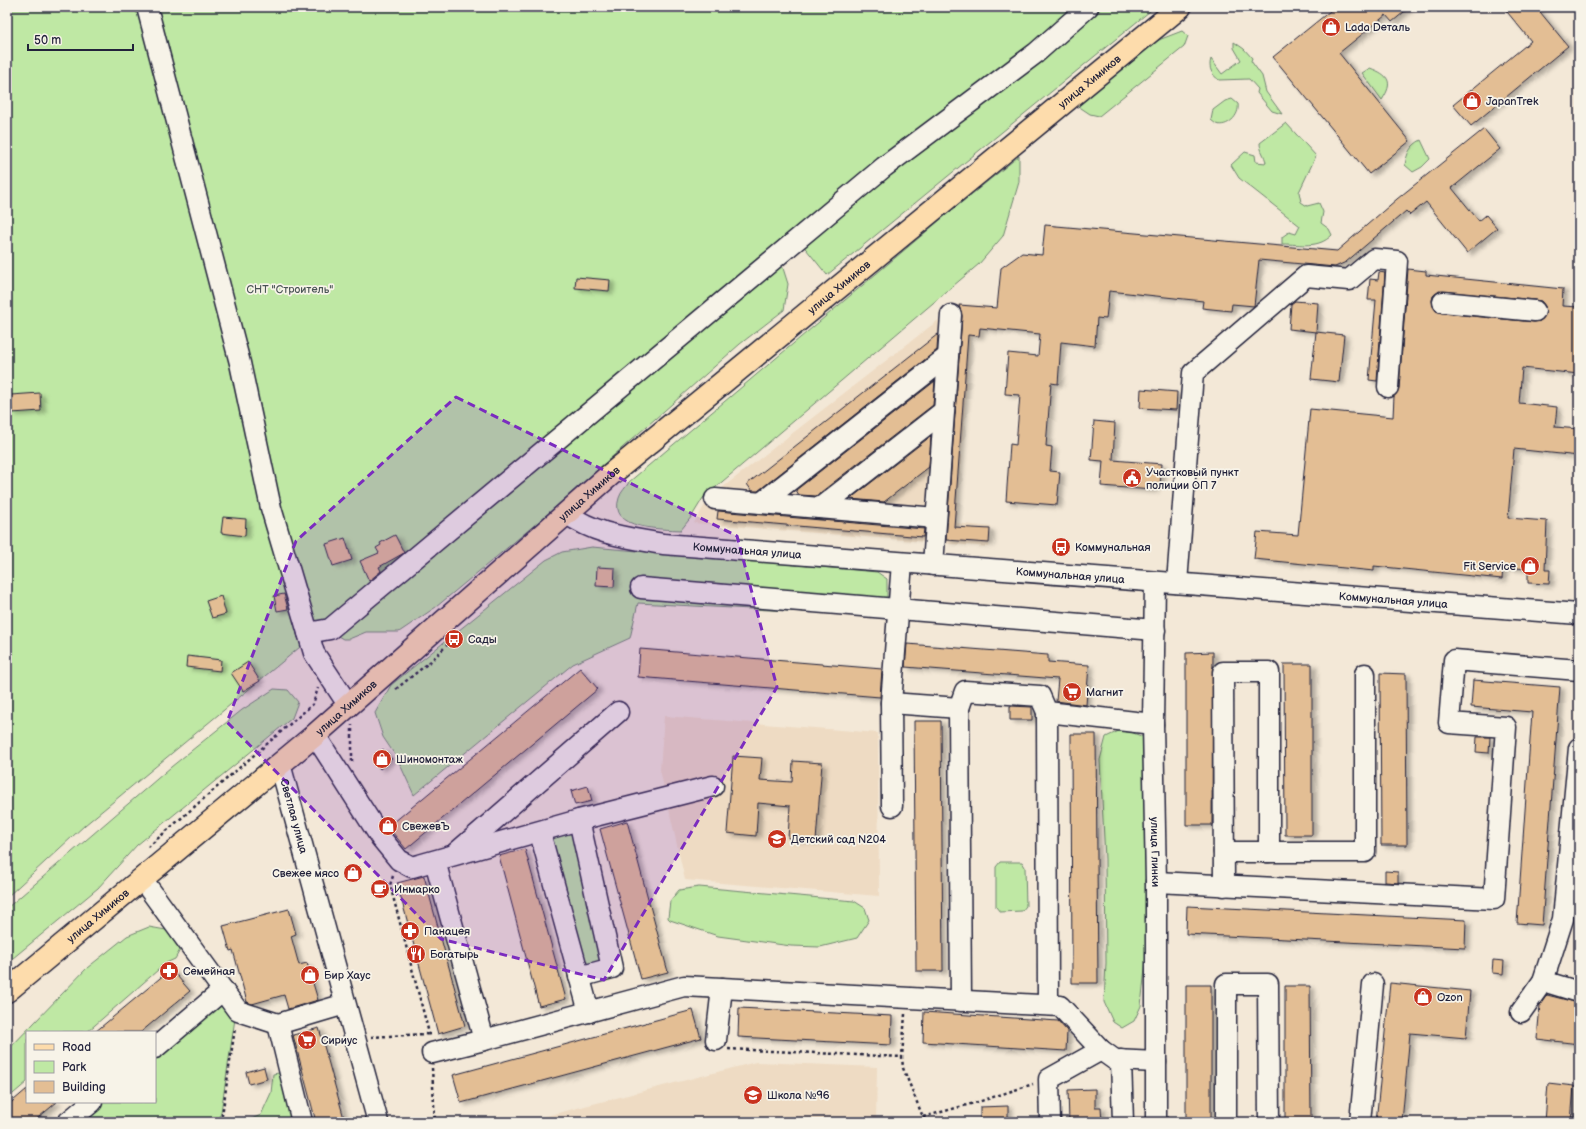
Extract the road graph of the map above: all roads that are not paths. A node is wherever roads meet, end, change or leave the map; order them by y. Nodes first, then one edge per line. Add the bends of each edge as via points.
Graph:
1 (147, 7) edge
2 (1088, 7) edge
3 (1180, 7) edge
4 (1443, 302) dead end
5 (1535, 311) dead end
6 (951, 315) dead end
7 (948, 356) junction
8 (1388, 387) dead end
9 (944, 411) junction
10 (715, 499) dead end
11 (761, 503) junction
12 (820, 508) junction
13 (567, 514) junction
14 (936, 518) junction
15 (902, 563) junction
16 (933, 565) junction
17 (1155, 582) junction
18 (1177, 584) junction
19 (641, 588) dead end
20 (898, 609) junction
21 (1579, 614) edge
22 (1155, 630) junction
23 (308, 633) junction
24 (1579, 670) edge
25 (1364, 674) dead end
26 (891, 703) junction
27 (959, 708) junction
28 (618, 712) dead end
29 (1047, 712) junction
30 (351, 715) junction
31 (1153, 724) junction
32 (315, 735) junction
33 (1579, 748) edge
34 (280, 764) junction
35 (1577, 782) edge
36 (712, 786) dead end
37 (892, 806) dead end
38 (580, 820) junction
39 (540, 833) junction
40 (1224, 852) junction
41 (1269, 852) junction
42 (443, 859) junction
43 (1573, 871) edge
44 (142, 878) junction
45 (1156, 882) junction
46 (1224, 886) junction
47 (579, 976) junction
48 (1543, 982) junction
49 (1373, 984) dead end
50 (722, 988) junction
51 (223, 990) junction
52 (7, 991) edge
53 (1579, 992) edge
54 (961, 1001) junction
55 (345, 1004) junction
56 (1048, 1004) junction
57 (589, 1012) junction
58 (1521, 1012) dead end
59 (278, 1024) junction
60 (484, 1040) junction
61 (716, 1040) road end
62 (431, 1044) road end
63 (156, 1047) edge
64 (1101, 1050) junction
65 (1121, 1060) junction
66 (1156, 1062) junction
67 (91, 1103) edge
68 (68, 1122) edge
69 (302, 1122) edge
70 (378, 1122) edge
71 (1050, 1122) edge
72 (1122, 1122) edge
73 (1156, 1122) edge
74 (1226, 1122) edge
75 (1269, 1122) edge
76 (1360, 1122) edge

1 - 23 street via 240,363 271,508
2 - 23 street via 1036,53 884,167 330,629
3 - 13 main road, улица Химиков via 616,470
4 - 5 street
6 - 7 street
7 - 9 street
7 - 11 street
8 - 18 street via 1397,261 1374,259 1349,280 1306,276 1193,373
9 - 12 street
9 - 14 street
10 - 11 street
11 - 12 street
12 - 14 street
13 - 15 street, Коммунальная улица via 598,532 663,544
13 - 30 main road, улица Химиков
14 - 16 street
15 - 16 street, Коммунальная улица
15 - 20 street
16 - 17 street, Коммунальная улица
17 - 18 street, Коммунальная улица
17 - 22 street, улица Глинки
18 - 21 street, Коммунальная улица
19 - 20 street
20 - 22 street
20 - 26 street
22 - 31 street, улица Глинки
23 - 30 street via 314,653
24 - 46 street via 1454,660 1450,723 1506,727 1494,899
25 - 41 street via 1365,852
26 - 27 street
26 - 37 street
27 - 29 street via 964,691 1040,696
27 - 54 street
28 - 42 street
29 - 31 street
29 - 56 street
30 - 32 main road, улица Химиков
31 - 45 street, улица Глинки
32 - 34 main road, улица Химиков
32 - 42 street via 381,838 402,862 412,867
33 - 35 street
34 - 44 main road, улица Химиков
34 - 55 street, Светлая улица
35 - 43 street
36 - 38 street
38 - 39 street
38 - 47 street via 612,968
39 - 42 street
39 - 47 street
40 - 41 street
40 - 41 street via 1223,672 1268,672
40 - 46 street
42 - 60 street
43 - 48 street via 1563,919
44 - 51 street
44 - 52 main road, улица Химиков
45 - 46 street
45 - 66 street, улица Глинки
47 - 57 street
48 - 53 street
48 - 58 street
49 - 76 street
50 - 54 street
50 - 57 street via 684,986
50 - 61 street
51 - 59 street via 238,1011
51 - 63 street
54 - 56 street
55 - 59 street
55 - 70 street, Светлая улица
56 - 64 street via 1060,1006
57 - 60 street
59 - 69 street
60 - 62 street
64 - 65 street via 1115,1060
64 - 71 street via 1049,1079
65 - 66 street
65 - 72 street
66 - 73 street, улица Глинки
67 - 68 street
74 - 75 street via 1226,984 1268,984

